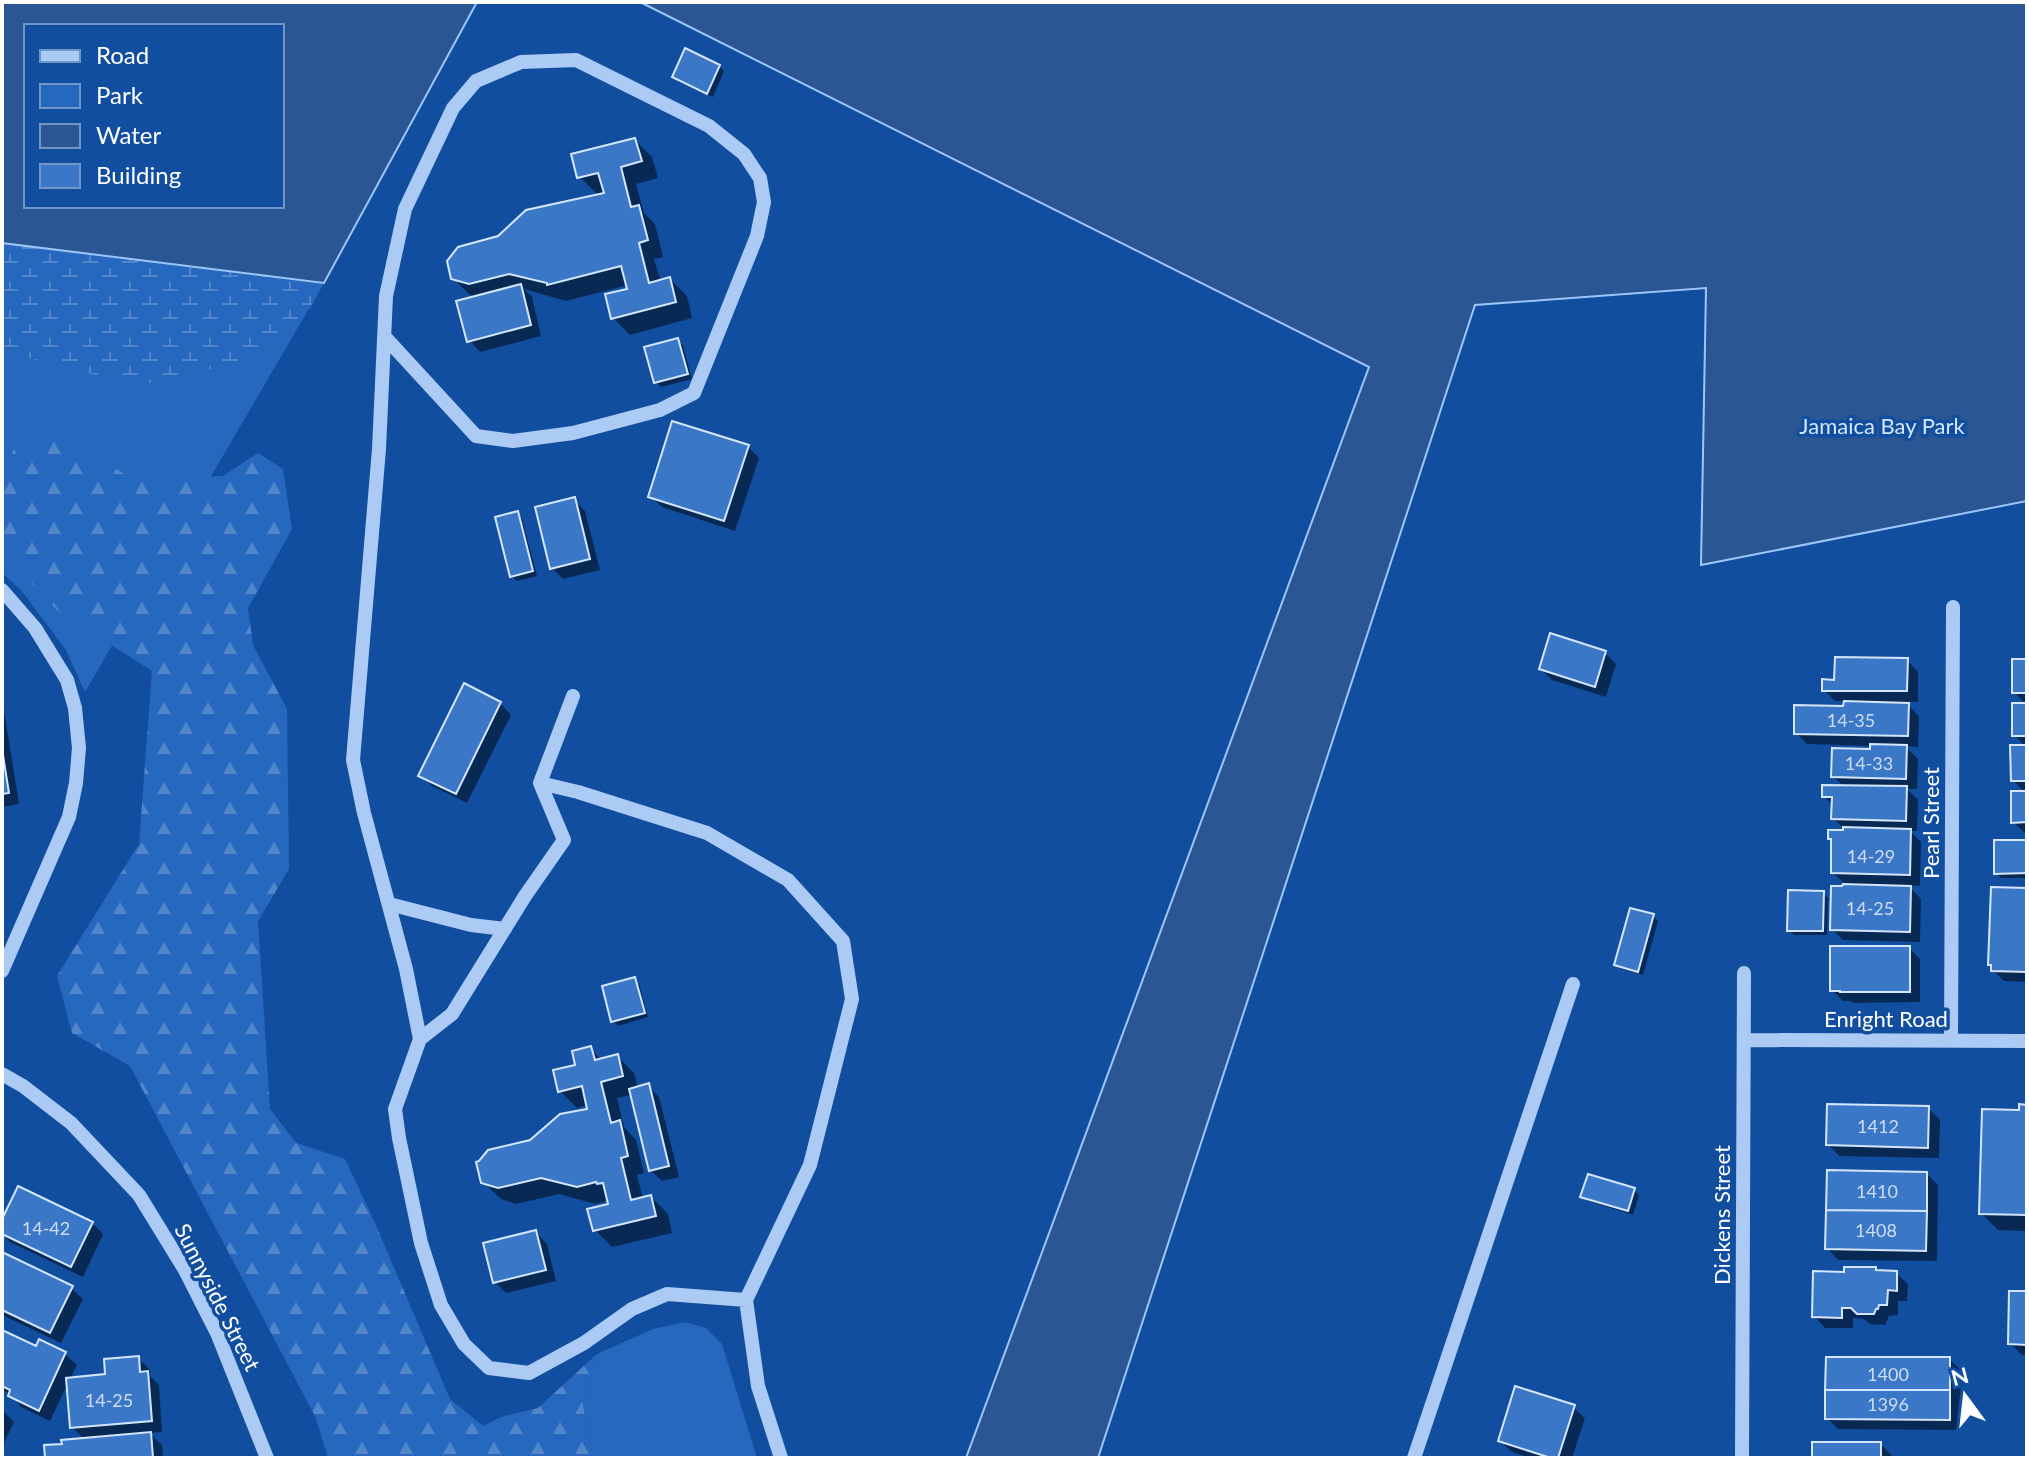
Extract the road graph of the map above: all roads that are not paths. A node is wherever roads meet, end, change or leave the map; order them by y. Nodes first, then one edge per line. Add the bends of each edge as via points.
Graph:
1 (384, 336) junction
2 (2, 590) edge
3 (1953, 607) dead end
4 (573, 696) dead end
5 (540, 783) junction
6 (389, 904) junction
7 (505, 929) junction
8 (2, 971) edge
9 (1744, 973) dead end
10 (1573, 984) dead end
11 (420, 1039) junction
12 (1744, 1040) junction
13 (1951, 1040) junction
14 (2027, 1041) edge
15 (2, 1074) edge
16 (746, 1300) junction
17 (267, 1458) edge
18 (781, 1458) edge
19 (1414, 1458) edge
20 (1742, 1458) edge

1 - 1 street via 386,296 405,209 453,108 476,81 521,62 576,60 709,126 744,154 760,178 764,202 757,236 694,393 660,410 573,433 513,441 476,436
1 - 6 street via 353,760
2 - 8 street via 35,628 67,680 79,748 69,817
3 - 13 street, Pearl Street
4 - 5 street
5 - 7 street via 564,840
5 - 16 street via 707,833 788,880 843,941 852,999 810,1165
6 - 7 street
6 - 11 street
7 - 11 street via 452,1014
9 - 12 street, Dickens Street
10 - 19 street
11 - 16 street via 395,1109 421,1243 441,1305 464,1344 489,1368 529,1373 632,1309 667,1294
12 - 13 street, Enright Road
12 - 20 street, Dickens Street
13 - 14 street, Enright Road
15 - 17 street, Sunnyside Street via 71,1123 139,1195 217,1333
16 - 18 street via 758,1386

